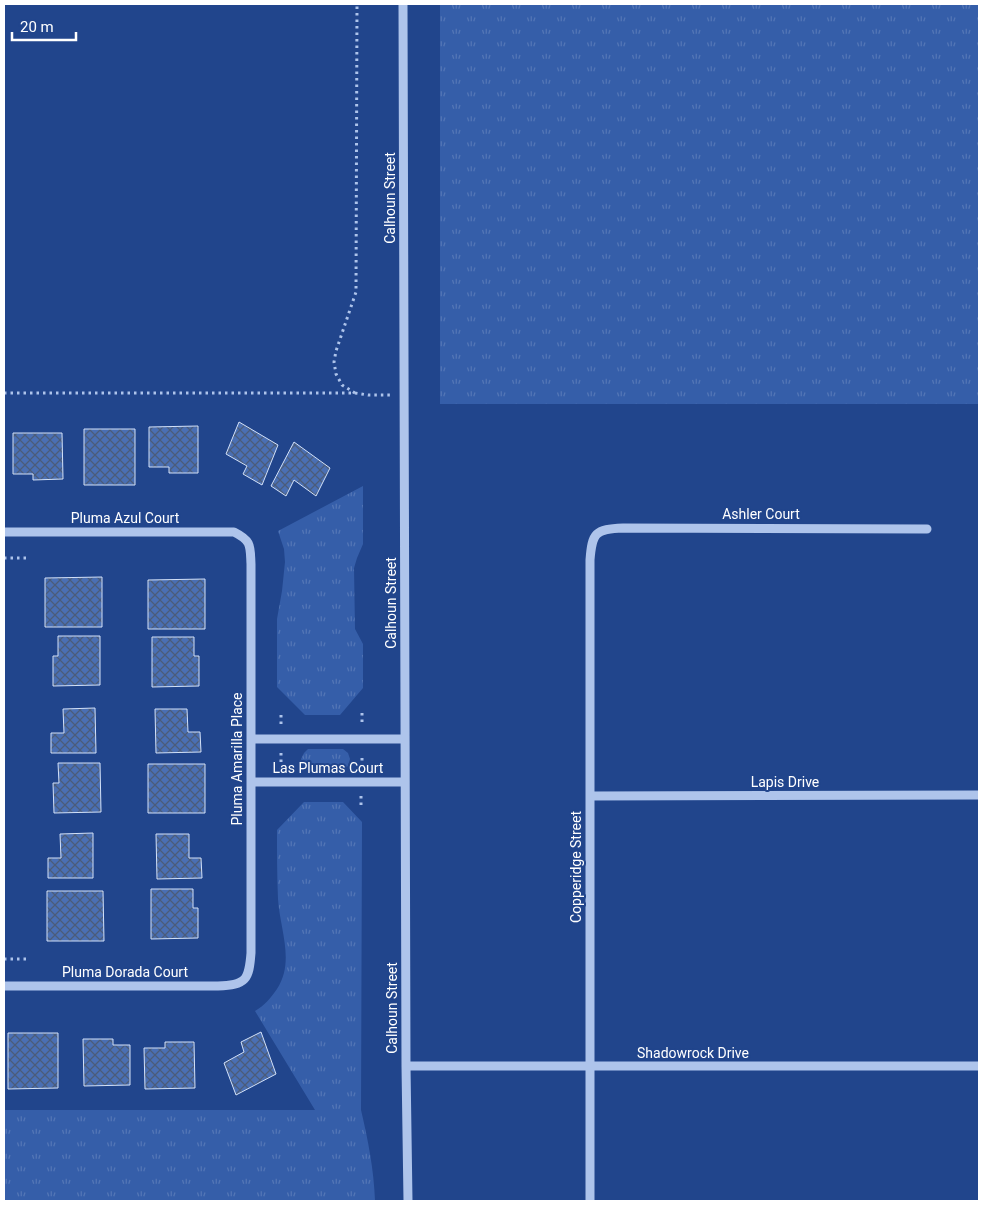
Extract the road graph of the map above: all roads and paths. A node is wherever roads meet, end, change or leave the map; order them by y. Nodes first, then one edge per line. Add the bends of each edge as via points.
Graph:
1 (357, 4) edge
2 (403, 4) edge
3 (4, 393) edge
4 (355, 393) junction
5 (404, 395) junction
6 (927, 528) dead end
7 (4, 532) edge
8 (596, 534) joint
9 (245, 538) joint
10 (4, 558) edge
11 (27, 558) dead end
12 (362, 713) dead end
13 (281, 715) dead end
14 (250, 739) junction
15 (281, 739) junction
16 (362, 739) junction
17 (405, 739) junction
18 (250, 782) junction
19 (281, 782) junction
20 (362, 782) junction
21 (405, 782) junction
22 (979, 795) edge
23 (590, 796) junction
24 (362, 806) dead end
25 (4, 959) edge
26 (26, 959) dead end
27 (245, 980) joint
28 (4, 986) edge
29 (406, 1066) junction
30 (979, 1066) edge
31 (590, 1067) junction
32 (408, 1201) edge
33 (590, 1201) edge

1 - 4 path via 356,292 334,362 342,385
2 - 5 street, Calhoun Street
3 - 4 path
4 - 5 path
5 - 17 street, Calhoun Street
6 - 8 street, Ashler Court via 607,528
7 - 9 street, Pluma Azul Court via 234,532
8 - 23 street, Copperidge Street via 591,544 590,560
9 - 14 street, Pluma Amarilla Place via 250,548 251,564
10 - 11 path
12 - 16 path
13 - 15 path
14 - 15 street
14 - 18 street, Pluma Amarilla Place
15 - 16 street
15 - 19 path
16 - 17 street
16 - 20 path
17 - 21 street, Calhoun Street
18 - 19 street, Las Plumas Court
18 - 27 street, Pluma Amarilla Place via 250,953
19 - 20 street, Las Plumas Court
20 - 21 street, Las Plumas Court
20 - 24 path
21 - 29 street, Calhoun Street
22 - 23 street, Lapis Drive
23 - 31 street, Copperidge Street
25 - 26 path
27 - 28 street, Pluma Dorada Court via 218,986
29 - 31 street, Shadowrock Drive
29 - 32 street, Calhoun Street
30 - 31 street, Shadowrock Drive
31 - 33 street, Copperidge Street

